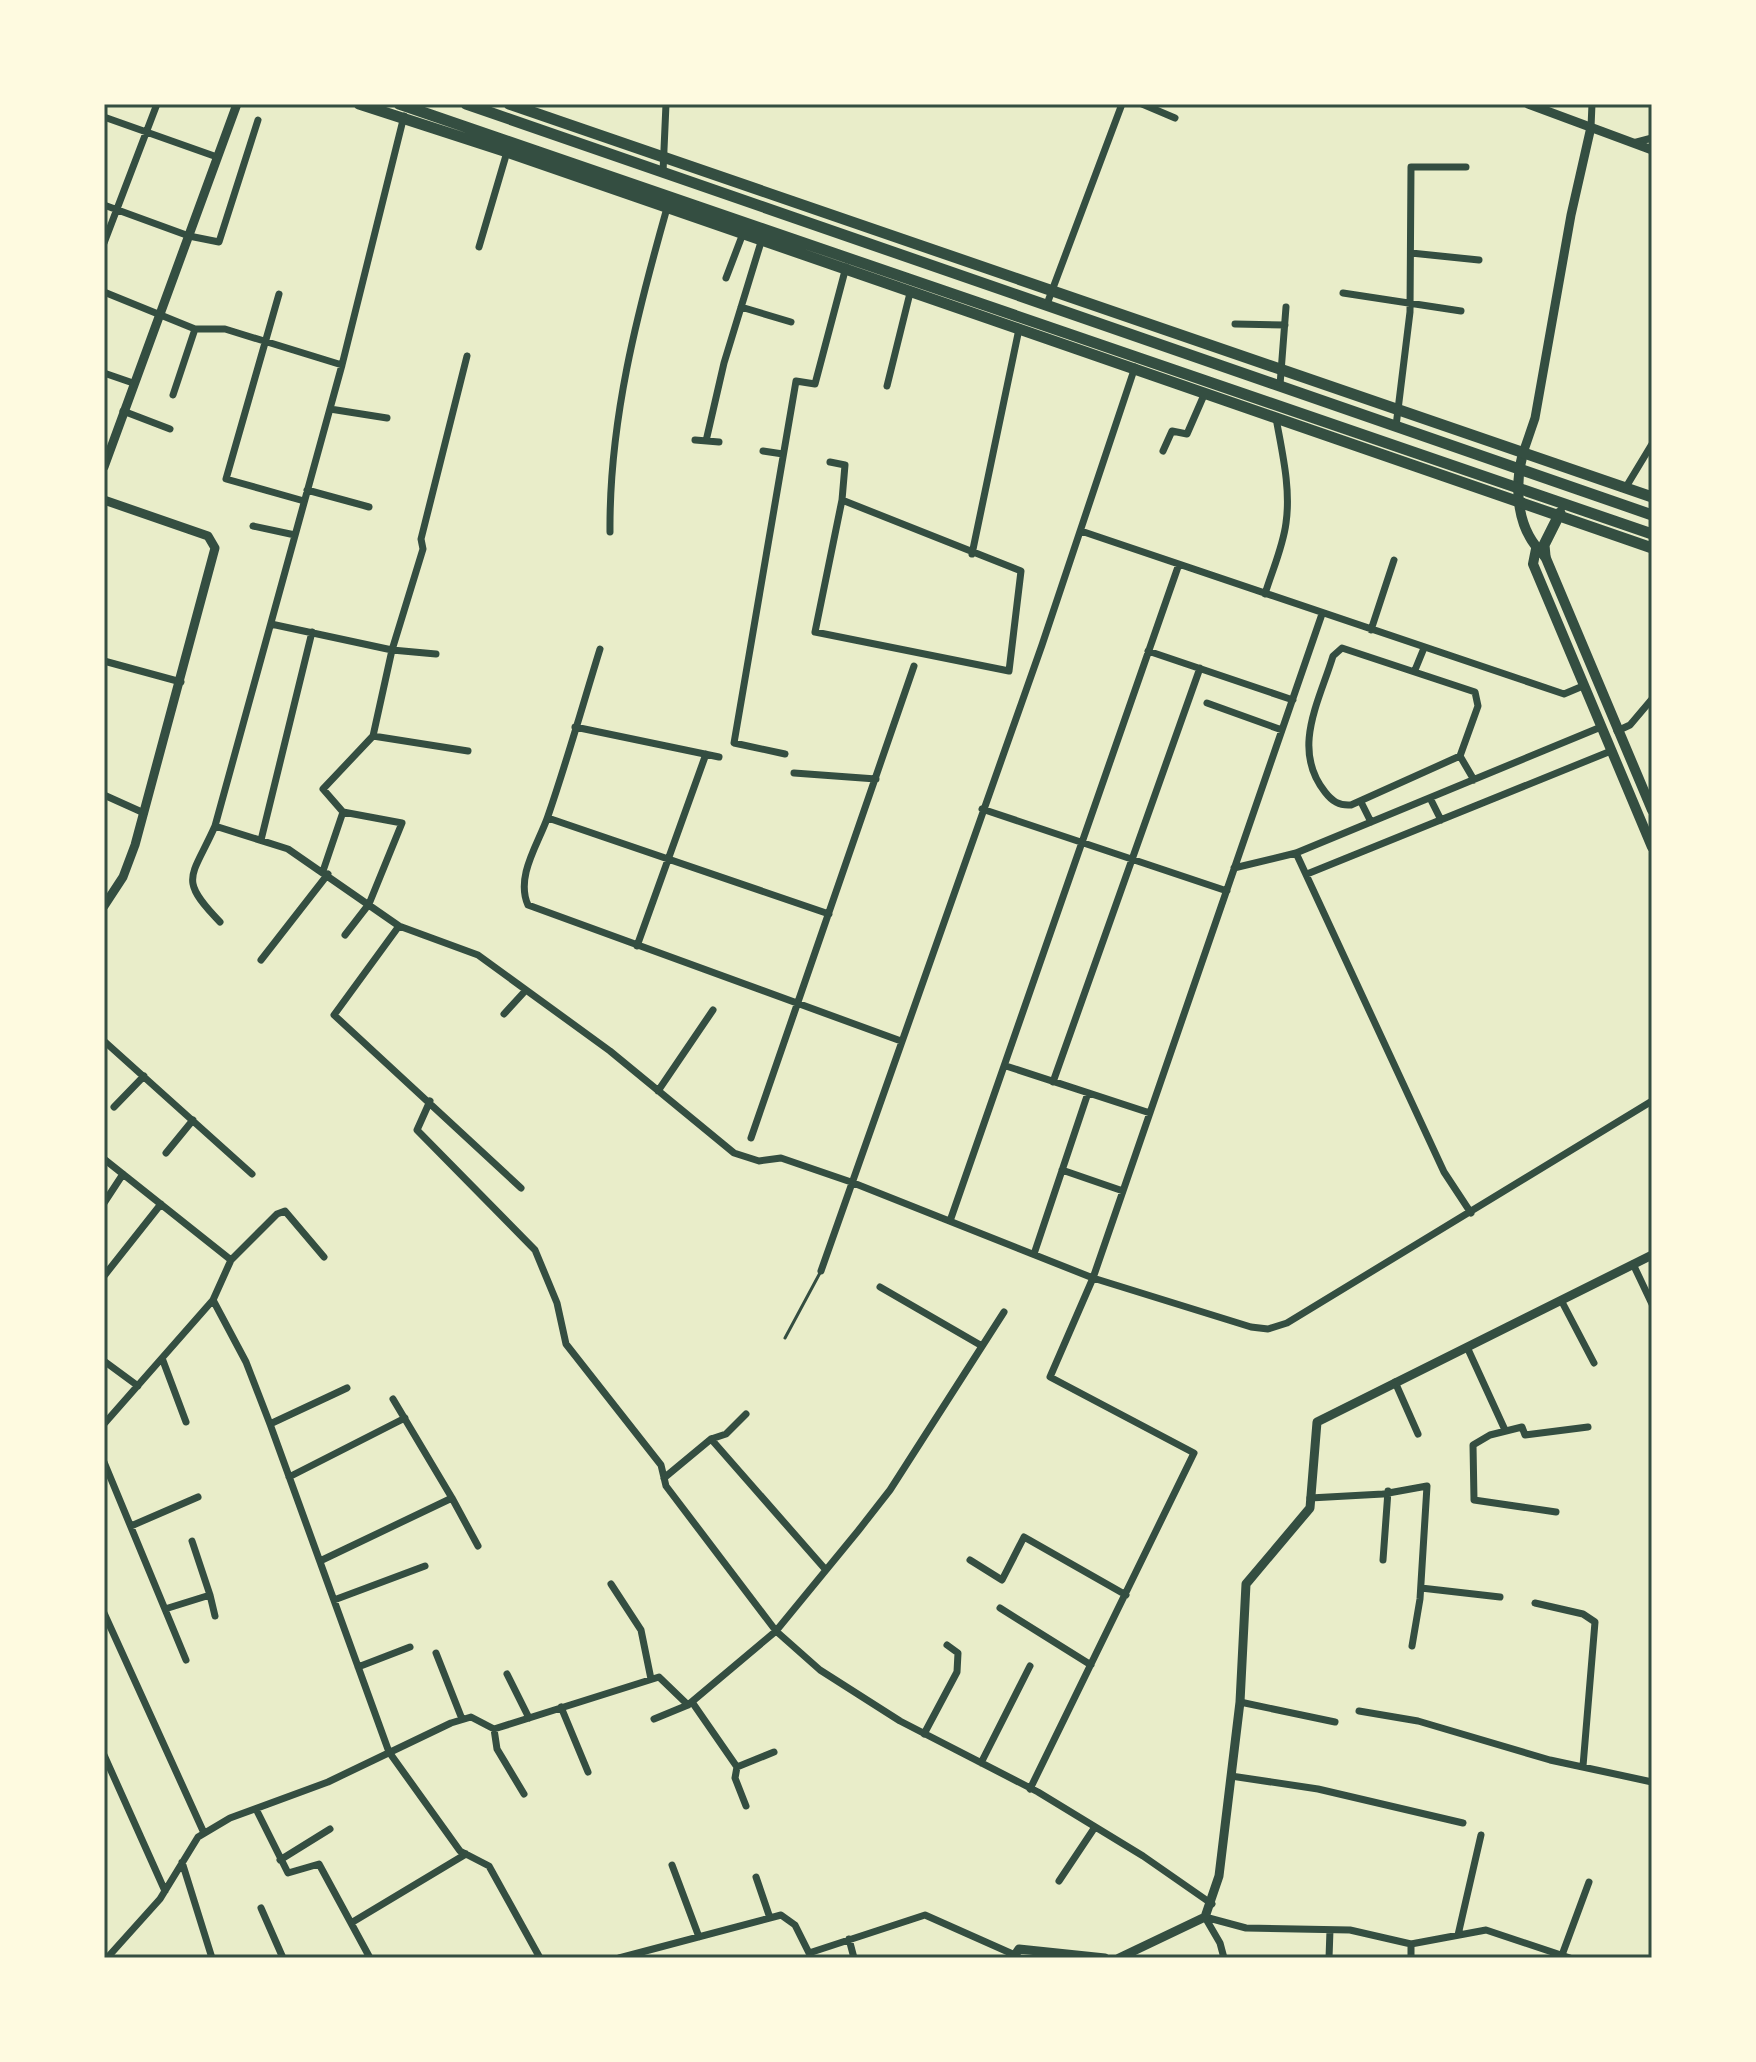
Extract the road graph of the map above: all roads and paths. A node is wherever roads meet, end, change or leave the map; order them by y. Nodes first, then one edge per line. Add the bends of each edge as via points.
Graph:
1 (157, 104) edge
2 (237, 104) edge
3 (359, 104) edge
4 (466, 104) edge
5 (509, 104) edge
6 (666, 104) edge
7 (1122, 104) edge
8 (1142, 104) edge
9 (1528, 104) edge
10 (1592, 104) edge
11 (403, 110) edge
12 (104, 117) edge
13 (1175, 118) dead end
14 (258, 120) dead end
15 (1591, 127) junction
16 (147, 132) junction
17 (1652, 138) edge
18 (1633, 143) junction
19 (1652, 150) edge
20 (507, 152) junction
21 (217, 157) junction
22 (664, 158) junction
23 (1466, 167) dead end
24 (663, 172) junction
25 (104, 205) edge
26 (667, 208) junction
27 (116, 209) junction
28 (189, 236) junction
29 (742, 236) junction
30 (761, 242) junction
31 (104, 243) edge
32 (479, 247) dead end
33 (1411, 253) junction
34 (849, 257) junction
35 (1479, 260) dead end
36 (844, 271) junction
37 (726, 278) dead end
38 (104, 292) edge
39 (1051, 292) junction
40 (910, 293) junction
41 (1343, 293) dead end
42 (279, 294) dead end
43 (1047, 304) junction
44 (1410, 304) junction
45 (741, 307) junction
46 (1286, 307) dead end
47 (1461, 311) dead end
48 (158, 317) junction
49 (791, 322) dead end
50 (1235, 324) dead end
51 (1285, 325) junction
52 (195, 329) junction
53 (1019, 329) junction
54 (263, 343) junction
55 (467, 356) dead end
56 (1136, 363) junction
57 (342, 365) junction
58 (1281, 369) junction
59 (104, 373) edge
60 (133, 383) junction
61 (1280, 385) junction
62 (887, 386) dead end
63 (173, 395) dead end
64 (1204, 395) junction
65 (330, 409) junction
66 (1397, 410) junction
67 (123, 411) junction
68 (387, 418) dead end
69 (1276, 418) junction
70 (1396, 426) junction
71 (170, 429) dead end
72 (695, 440) dead end
73 (706, 441) junction
74 (719, 442) dead end
75 (1652, 444) edge
76 (763, 451) dead end
77 (1163, 451) dead end
78 (1523, 453) junction
79 (783, 454) junction
80 (104, 462) edge
81 (830, 462) dead end
82 (1519, 470) junction
83 (1626, 487) junction
84 (1518, 488) junction
85 (307, 490) junction
86 (1652, 497) edge
87 (104, 500) edge
88 (842, 500) junction
89 (304, 501) junction
90 (1518, 503) junction
91 (1570, 506) junction
92 (369, 507) dead end
93 (1652, 515) edge
94 (1556, 516) junction
95 (253, 526) dead end
96 (1081, 531) junction
97 (610, 532) dead end
98 (1652, 534) edge
99 (295, 535) junction
100 (1652, 548) edge
101 (1541, 552) junction
102 (972, 554) junction
103 (1394, 560) dead end
104 (1179, 564) junction
105 (1265, 594) junction
106 (1322, 614) junction
107 (271, 624) junction
108 (1371, 630) junction
109 (312, 632) junction
110 (1424, 648) junction
111 (600, 649) dead end
112 (392, 650) junction
113 (1148, 651) junction
114 (436, 654) dead end
115 (104, 661) edge
116 (914, 666) dead end
117 (1200, 668) junction
118 (1415, 670) junction
119 (181, 682) junction
120 (1583, 686) junction
121 (1652, 699) edge
122 (1293, 700) junction
123 (1207, 703) dead end
124 (575, 727) junction
125 (1601, 727) junction
126 (1282, 730) junction
127 (1617, 731) junction
128 (373, 736) junction
129 (468, 751) dead end
130 (1611, 751) junction
131 (706, 754) junction
132 (785, 754) dead end
133 (1460, 756) junction
134 (719, 757) dead end
135 (794, 773) dead end
136 (876, 779) junction
137 (1474, 780) junction
138 (1649, 792) edge
139 (104, 795) edge
140 (1430, 798) junction
141 (1361, 802) junction
142 (982, 809) junction
143 (1652, 810) edge
144 (343, 812) junction
145 (144, 813) junction
146 (548, 818) junction
147 (1441, 820) junction
148 (1371, 822) junction
149 (215, 826) junction
150 (261, 840) junction
151 (1082, 843) junction
152 (1652, 847) edge
153 (1296, 853) junction
154 (670, 859) junction
155 (1131, 859) junction
156 (1234, 868) junction
157 (326, 872) junction
158 (1307, 874) junction
159 (1227, 891) junction
160 (369, 904) junction
161 (104, 906) edge
162 (829, 914) junction
163 (220, 922) dead end
164 (399, 926) junction
165 (345, 935) dead end
166 (637, 946) junction
167 (261, 960) dead end
168 (526, 990) junction
169 (799, 1006) junction
170 (713, 1010) dead end
171 (504, 1014) dead end
172 (104, 1041) edge
173 (901, 1041) junction
174 (1006, 1066) junction
175 (144, 1076) junction
176 (1053, 1082) junction
177 (658, 1091) junction
178 (1088, 1093) junction
179 (430, 1101) junction
180 (1652, 1101) edge
181 (114, 1107) dead end
182 (1150, 1113) junction
183 (193, 1120) junction
184 (751, 1138) dead end
185 (166, 1153) dead end
186 (104, 1159) edge
187 (1062, 1170) junction
188 (123, 1174) junction
189 (252, 1174) dead end
190 (851, 1182) junction
191 (521, 1188) dead end
192 (1123, 1191) junction
193 (104, 1203) edge
194 (161, 1204) junction
195 (1471, 1213) junction
196 (950, 1221) junction
197 (1034, 1254) junction
198 (1652, 1255) edge
199 (324, 1257) dead end
200 (231, 1260) junction
201 (1633, 1264) junction
202 (821, 1271) joint
203 (104, 1276) edge
204 (1093, 1278) junction
205 (880, 1287) dead end
206 (213, 1300) junction
207 (1561, 1300) junction
208 (1652, 1304) edge
209 (1004, 1312) dead end
210 (785, 1338) dead end
211 (982, 1346) junction
212 (1467, 1347) junction
213 (162, 1358) junction
214 (104, 1361) edge
215 (1594, 1363) dead end
216 (1395, 1382) junction
217 (138, 1386) junction
218 (347, 1388) dead end
219 (393, 1399) dead end
220 (746, 1414) dead end
221 (405, 1418) junction
222 (186, 1422) dead end
223 (104, 1424) edge
224 (270, 1424) junction
225 (1588, 1427) dead end
226 (1505, 1430) junction
227 (1418, 1434) dead end
228 (711, 1439) junction
229 (104, 1462) edge
230 (289, 1477) junction
231 (664, 1478) junction
232 (1388, 1491) junction
233 (198, 1497) dead end
234 (452, 1498) junction
235 (1310, 1498) junction
236 (1556, 1512) dead end
237 (131, 1526) junction
238 (192, 1541) dead end
239 (478, 1546) dead end
240 (970, 1560) dead end
241 (1383, 1560) dead end
242 (320, 1561) junction
243 (425, 1566) dead end
244 (825, 1569) junction
245 (611, 1584) dead end
246 (1421, 1588) junction
247 (210, 1595) junction
248 (1126, 1595) junction
249 (1500, 1597) dead end
250 (334, 1600) junction
251 (1535, 1603) dead end
252 (1000, 1608) dead end
253 (165, 1609) junction
254 (104, 1613) edge
255 (215, 1616) dead end
256 (776, 1631) junction
257 (947, 1645) dead end
258 (1412, 1646) dead end
259 (410, 1647) dead end
260 (436, 1653) dead end
261 (186, 1660) dead end
262 (1091, 1665) junction
263 (1030, 1666) dead end
264 (358, 1667) junction
265 (507, 1674) dead end
266 (651, 1679) junction
267 (1240, 1702) junction
268 (690, 1704) junction
269 (561, 1707) junction
270 (1359, 1711) dead end
271 (529, 1718) junction
272 (462, 1719) junction
273 (654, 1719) dead end
274 (1335, 1722) dead end
275 (494, 1729) junction
276 (924, 1734) junction
277 (389, 1752) junction
278 (774, 1752) dead end
279 (104, 1756) edge
280 (981, 1763) junction
281 (1583, 1766) junction
282 (737, 1767) junction
283 (588, 1772) dead end
284 (1231, 1776) junction
285 (1652, 1782) edge
286 (1030, 1789) junction
287 (524, 1794) dead end
288 (746, 1806) dead end
289 (257, 1811) junction
290 (1463, 1823) dead end
291 (1095, 1827) junction
292 (330, 1829) dead end
293 (204, 1833) junction
294 (1481, 1835) dead end
295 (466, 1854) junction
296 (280, 1860) junction
297 (182, 1862) junction
298 (672, 1865) dead end
299 (756, 1877) dead end
300 (1059, 1881) dead end
301 (1589, 1882) dead end
302 (165, 1891) junction
303 (1212, 1904) junction
304 (261, 1908) dead end
305 (1205, 1917) junction
306 (770, 1918) junction
307 (351, 1923) junction
308 (1330, 1930) junction
309 (1458, 1935) junction
310 (699, 1937) junction
311 (849, 1939) junction
312 (1411, 1944) junction
313 (1545, 1954) edge
314 (807, 1955) edge
315 (1014, 1957) edge
316 (1566, 1957) edge
317 (107, 1958) edge
318 (212, 1958) edge
319 (283, 1958) edge
320 (370, 1958) edge
321 (540, 1958) edge
322 (619, 1958) edge
323 (854, 1958) edge
324 (1105, 1958) edge
325 (1119, 1958) edge
326 (1224, 1958) edge
327 (1329, 1958) edge
328 (1411, 1958) edge

1 - 16 street
2 - 21 street
3 - 11 highway
4 - 24 highway
5 - 22 highway
6 - 22 street
7 - 39 street
8 - 13 street
9 - 15 street
10 - 15 street
11 - 20 highway
11 - 34 highway
11 - 57 street
12 - 16 street
14 - 28 street via 219,242
15 - 18 street
15 - 78 street via 1535,418
16 - 21 street
16 - 27 street
17 - 18 street
18 - 19 street
20 - 26 highway
20 - 32 street
21 - 28 street
22 - 24 street
22 - 39 highway
23 - 33 street via 1411,167
24 - 43 highway
25 - 27 street
26 - 29 highway
26 - 97 street via 623,385
27 - 28 street
27 - 31 street
28 - 48 street
29 - 30 highway
29 - 37 street
30 - 36 highway
30 - 45 street
33 - 35 street
33 - 44 street
34 - 36 street
34 - 56 highway
36 - 40 highway
36 - 79 street via 815,384 796,381
38 - 48 street
39 - 43 street
39 - 58 highway
40 - 53 highway
40 - 62 street
41 - 44 street
42 - 54 street
43 - 61 highway
44 - 47 street
44 - 66 street
45 - 49 street
45 - 73 street
46 - 51 street
48 - 52 street
48 - 60 street
50 - 51 street
51 - 58 street
52 - 54 street via 225,329
52 - 63 street
53 - 56 highway
53 - 102 street
54 - 57 street
54 - 89 street via 226,479
55 - 112 street via 421,539 423,549
56 - 64 highway
56 - 84 highway
56 - 96 street
57 - 65 street
58 - 61 street
58 - 66 highway
59 - 60 street
60 - 67 street
61 - 70 highway
64 - 69 highway
64 - 77 street via 1187,434 1172,431
65 - 68 street
65 - 85 street
66 - 70 street
66 - 78 highway
67 - 71 street
67 - 80 street
69 - 90 highway
69 - 105 street via 1287,476 1286,523
70 - 82 highway
72 - 73 street
73 - 74 street
75 - 83 street
76 - 79 street
78 - 82 main road
78 - 83 highway
79 - 132 street via 734,743
81 - 88 street via 845,465
82 - 84 main road
82 - 93 highway
83 - 86 highway
84 - 90 main road
84 - 91 highway
85 - 89 street
85 - 92 street
87 - 119 street via 208,536 215,548
88 - 102 street
88 - 102 street via 815,632 1009,671 1021,571
89 - 99 street
90 - 94 highway
90 - 101 main road
91 - 94 highway
91 - 98 highway
94 - 100 highway
94 - 101 highway
95 - 99 street
96 - 104 street
96 - 142 street
99 - 107 street
101 - 120 main road via 1533,564
101 - 127 main road
103 - 108 street
104 - 105 street
104 - 113 street
105 - 106 street
106 - 108 street
106 - 122 street
107 - 109 street
107 - 149 street
108 - 110 street
109 - 112 street
109 - 150 street
110 - 118 street
110 - 120 street via 1564,694
111 - 124 street
112 - 114 street
112 - 128 street
113 - 117 street
113 - 151 street
115 - 119 street
116 - 136 street
117 - 122 street
117 - 155 street
118 - 133 street via 1476,695 1478,706
118 - 141 street via 1347,648 1333,656 1306,751 1316,779 1331,799 1346,806
119 - 145 street
120 - 125 main road
121 - 127 street via 1630,725
122 - 126 street
123 - 126 street
124 - 131 street
124 - 146 street
125 - 130 main road
125 - 137 street
126 - 156 street
127 - 138 main road
128 - 129 street
128 - 144 street via 323,789
130 - 147 street
130 - 152 main road
131 - 134 street
131 - 154 street
133 - 137 street
133 - 141 street
135 - 136 street
136 - 162 street
137 - 140 street
138 - 143 main road
139 - 145 street
140 - 147 street
140 - 148 street
141 - 148 street
142 - 151 street
142 - 173 street
144 - 157 street
144 - 160 street via 402,823
145 - 161 street via 123,877
146 - 154 street
146 - 166 street via 530,859 524,894 528,905
147 - 158 street
148 - 153 street
149 - 150 street
149 - 163 street via 191,882 196,897
150 - 157 street
151 - 155 street
151 - 174 street
153 - 156 street
153 - 158 street
154 - 162 street
154 - 166 street
155 - 159 street
155 - 176 street
156 - 159 street
157 - 160 street
157 - 167 street
158 - 195 street via 1444,1172
159 - 182 street
160 - 164 street
160 - 165 street
162 - 169 street
164 - 168 street via 478,955
164 - 179 street via 334,1015
166 - 169 street
168 - 171 street
168 - 177 street
169 - 173 street
169 - 184 street
170 - 177 street
172 - 175 street
173 - 190 street
174 - 176 street
174 - 196 street
175 - 181 street
175 - 183 street
176 - 178 street
177 - 190 street via 734,1153 759,1161 781,1158
178 - 182 street
178 - 187 street
179 - 191 street
179 - 231 street via 417,1130 535,1250 557,1303 566,1344 661,1465
180 - 195 street
182 - 192 street
183 - 185 street
183 - 189 street
186 - 188 street
187 - 192 street
187 - 197 street
188 - 193 street
188 - 194 street
190 - 196 street
190 - 202 street
192 - 204 street
194 - 200 street
194 - 203 street
195 - 204 street via 1287,1323 1268,1329
196 - 197 street
197 - 204 street
198 - 201 street
199 - 200 street via 285,1211
200 - 206 street
201 - 207 street
201 - 208 street
202 - 210 lane
204 - 248 street via 1050,1377 1194,1453
205 - 211 street
206 - 213 street
206 - 224 street via 246,1362
207 - 212 street
207 - 215 street
209 - 211 street
211 - 244 street via 890,1490
212 - 216 street
212 - 226 street
213 - 217 street
213 - 222 street
214 - 217 street
216 - 227 street
216 - 235 street via 1317,1422
217 - 223 street
218 - 224 street
219 - 221 street
220 - 228 street via 726,1434
221 - 230 street
221 - 234 street
224 - 230 street
225 - 226 street via 1525,1435 1522,1427
226 - 236 street via 1473,1445 1472,1498
228 - 231 street
228 - 244 street
229 - 237 street
230 - 242 street
231 - 256 street
232 - 235 street
232 - 241 street
232 - 246 street via 1427,1486
233 - 237 street
234 - 239 street
234 - 242 street
235 - 267 street via 1310,1508 1246,1584
237 - 253 street
238 - 247 street
240 - 248 street via 1002,1580 1024,1537
242 - 250 street
243 - 250 street
244 - 256 street
245 - 266 street via 641,1630
246 - 249 street
246 - 258 street
247 - 253 street
247 - 255 street
248 - 262 street
250 - 264 street
251 - 281 street via 1583,1614 1595,1622
252 - 262 street
253 - 261 street
254 - 293 street
256 - 268 street
256 - 276 street via 820,1670
257 - 276 street via 958,1653 957,1672
259 - 264 street
260 - 272 street
262 - 286 street
263 - 280 street
264 - 277 street
265 - 271 street
266 - 268 street via 659,1677
266 - 269 street
267 - 274 street
267 - 284 street
268 - 273 street
268 - 282 street
269 - 271 street
269 - 283 street
270 - 281 street via 1418,1721
271 - 275 street
272 - 275 street via 471,1717
272 - 277 street
275 - 287 street via 497,1749
276 - 280 street
277 - 289 street
277 - 295 street
278 - 282 street
279 - 302 street
280 - 286 street
281 - 285 street
282 - 288 street via 735,1778
284 - 290 street via 1318,1789
284 - 303 street
286 - 291 street
289 - 293 street
289 - 296 street
291 - 300 street
291 - 303 street
292 - 296 street
293 - 297 street
294 - 309 street
295 - 307 street
295 - 321 street via 489,1866
296 - 307 street via 292,1874 319,1864
297 - 302 street
297 - 318 street
298 - 310 street
299 - 306 street
301 - 316 street
302 - 317 street
303 - 305 street
304 - 319 street
305 - 308 street via 1246,1928
305 - 325 street
305 - 326 street
306 - 310 street
306 - 314 street via 781,1915 795,1925
307 - 320 street
308 - 312 street
308 - 327 street
309 - 312 street
309 - 313 street via 1486,1930
310 - 322 street
311 - 314 street
311 - 315 street via 925,1915
311 - 323 street
312 - 328 street
313 - 316 street
315 - 324 street via 1019,1949

